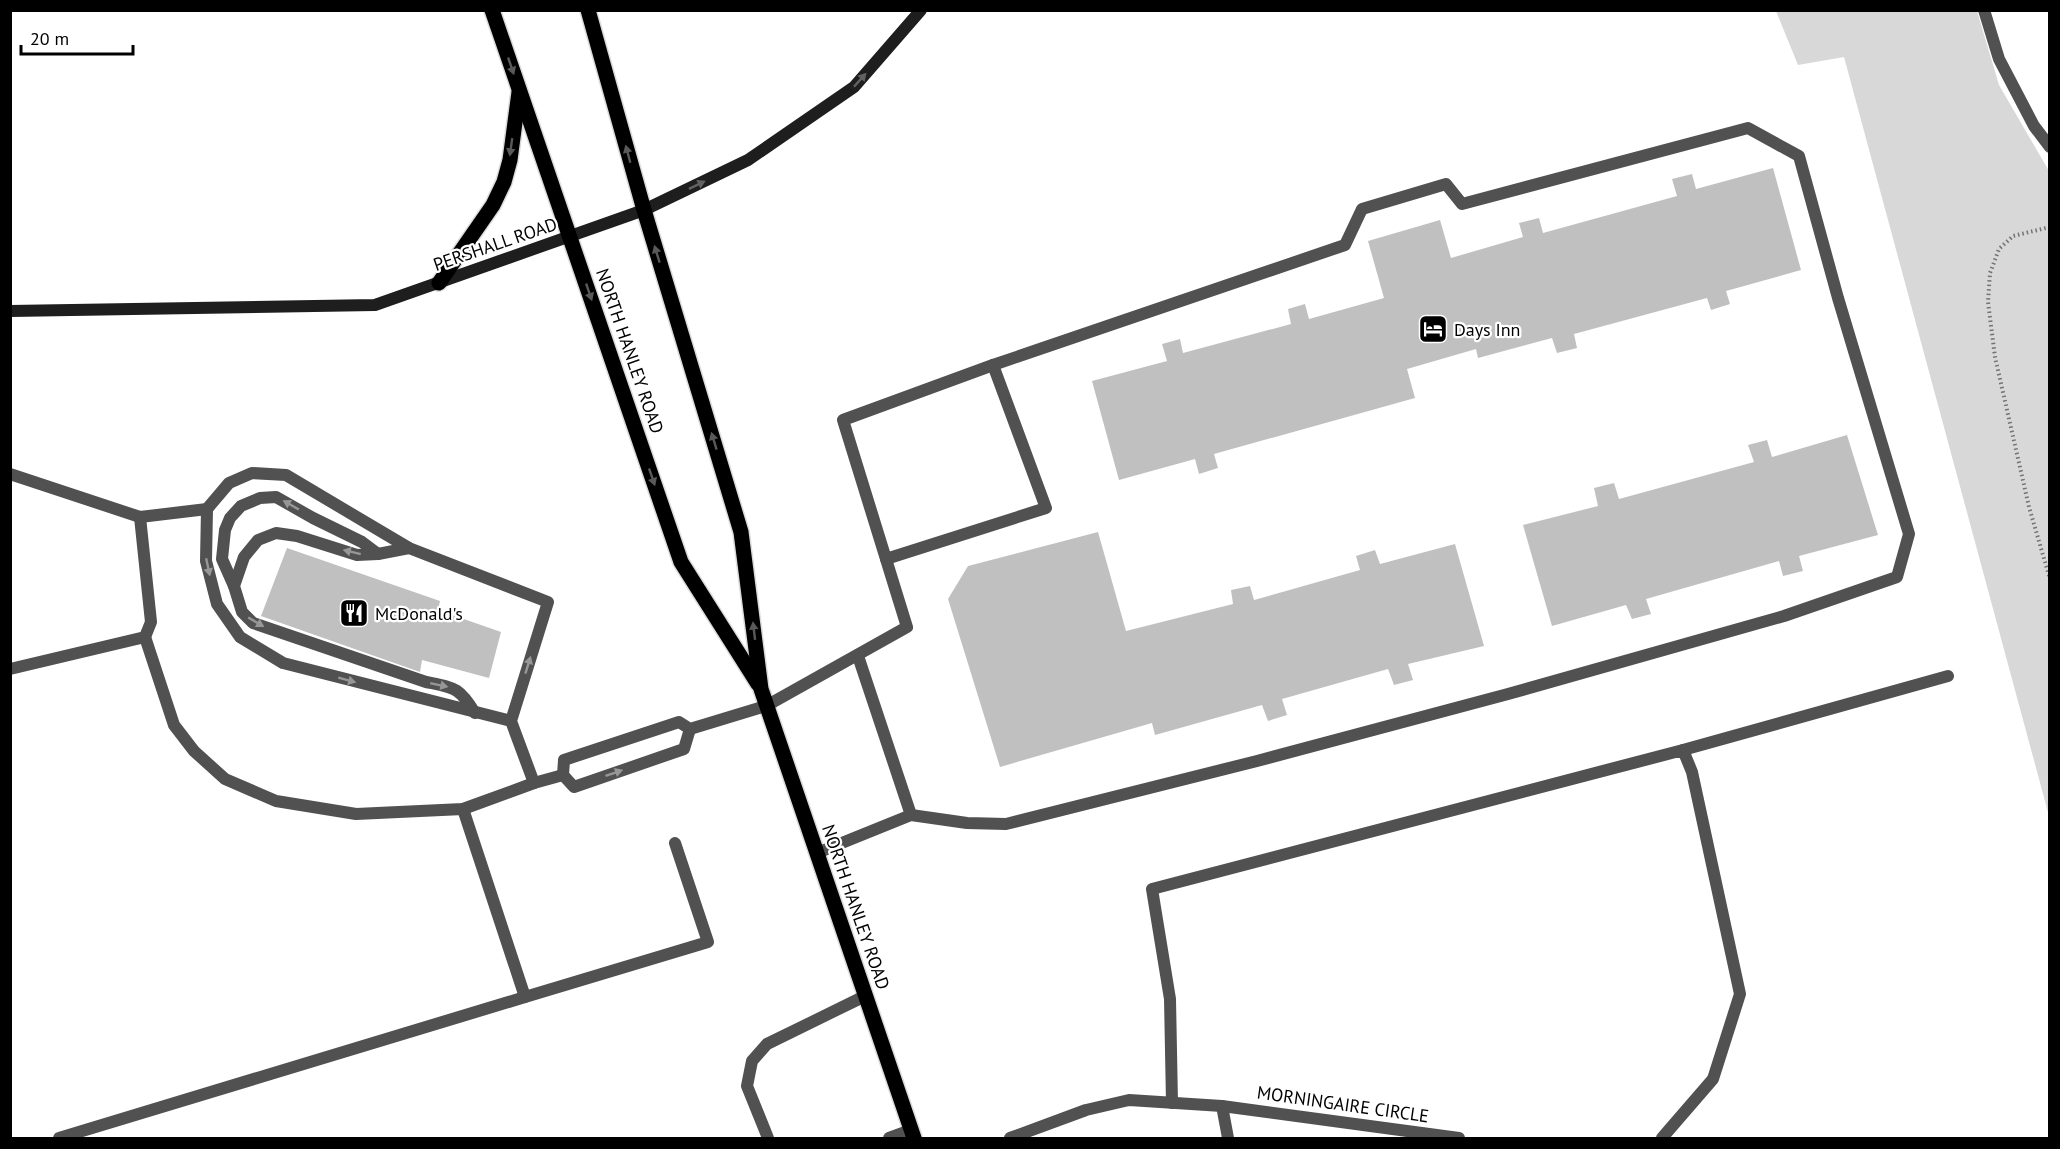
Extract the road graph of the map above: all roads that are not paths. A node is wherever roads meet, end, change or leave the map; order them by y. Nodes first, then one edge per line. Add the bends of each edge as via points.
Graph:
1 (492, 10) edge
2 (588, 10) edge
3 (921, 10) edge
4 (1984, 10) edge
5 (519, 89) junction
6 (2049, 147) edge
7 (644, 210) junction
8 (570, 237) junction
9 (440, 283) junction
10 (10, 310) edge
11 (993, 365) junction
12 (10, 474) edge
13 (207, 509) junction
14 (140, 517) junction
15 (409, 548) junction
16 (378, 554) junction
17 (886, 559) junction
18 (234, 586) junction
19 (145, 637) junction
20 (858, 656) junction
21 (10, 669) edge
22 (1948, 676) dead end
23 (761, 689) junction
24 (766, 706) junction
25 (476, 713) junction
26 (511, 721) junction
27 (690, 729) junction
28 (1683, 750) junction
29 (562, 775) junction
30 (534, 783) junction
31 (463, 809) junction
32 (911, 815) junction
33 (675, 843) dead end
34 (817, 853) junction
35 (865, 996) junction
36 (525, 997) junction
37 (1172, 1103) junction
38 (1222, 1106) junction
39 (913, 1134) edge
40 (59, 1138) edge
41 (768, 1138) edge
42 (889, 1138) edge
43 (1010, 1138) edge
44 (1228, 1138) edge
45 (1459, 1138) edge
46 (1662, 1138) edge

1 -> 5 main road, NORTH HANLEY ROAD
7 -> 2 main road, NORTH HANLEY ROAD
7 -> 3 street, PERSHALL ROAD via 748,160 854,87
4 - 6 street via 1999,59
5 - 8 main road, NORTH HANLEY ROAD
5 -> 9 main road via 504,182 493,205
7 - 8 street, PERSHALL ROAD
23 -> 7 main road, NORTH HANLEY ROAD via 741,532
8 - 9 street, PERSHALL ROAD
8 -> 23 main road, NORTH HANLEY ROAD via 681,562
9 - 10 street, PERSHALL ROAD via 375,305
11 - 17 street via 843,420
11 - 17 street via 1046,508
11 - 32 street via 1345,245 1362,209 1446,184 1461,204 1748,128 1799,156 1909,534 1897,577 1784,616 1269,758 1006,824
12 - 14 street
13 - 14 street
13 - 15 street via 229,483 252,474 286,475
13 -> 25 street via 206,561 217,604 240,637 283,663
14 - 19 street via 151,622
15 - 16 street
26 -> 15 street via 548,602
16 -> 18 street via 357,555 276,533 258,540 244,557
16 -> 18 street via 276,497 260,498 241,506 225,530 222,559
17 - 20 street via 907,627
18 -> 25 street via 242,612 253,623 449,687 464,695
19 - 21 street
19 - 31 street via 174,725 194,751 225,779 276,801 356,814
20 - 24 street
20 - 32 street
22 - 28 street
23 - 24 main road, NORTH HANLEY ROAD
24 - 27 street
24 - 34 main road, NORTH HANLEY ROAD
25 - 26 street
26 - 30 street
27 - 29 street via 679,722 564,760
29 -> 27 street via 574,787 684,749
28 - 37 street via 1152,889 1170,999
28 - 46 street via 1692,772 1740,994 1713,1079
29 - 30 street
30 - 31 street
31 - 36 street
32 - 34 street
33 - 36 street via 708,942
34 - 35 main road, NORTH HANLEY ROAD
35 - 39 main road, NORTH HANLEY ROAD
35 - 41 street via 767,1044 752,1061 747,1086
36 - 40 street
37 - 38 street, MORNINGAIRE CIRCLE
37 - 43 street, MORNINGAIRE CIRCLE via 1129,1100 1086,1110
38 - 44 street
38 - 45 street, MORNINGAIRE CIRCLE
39 - 42 street

